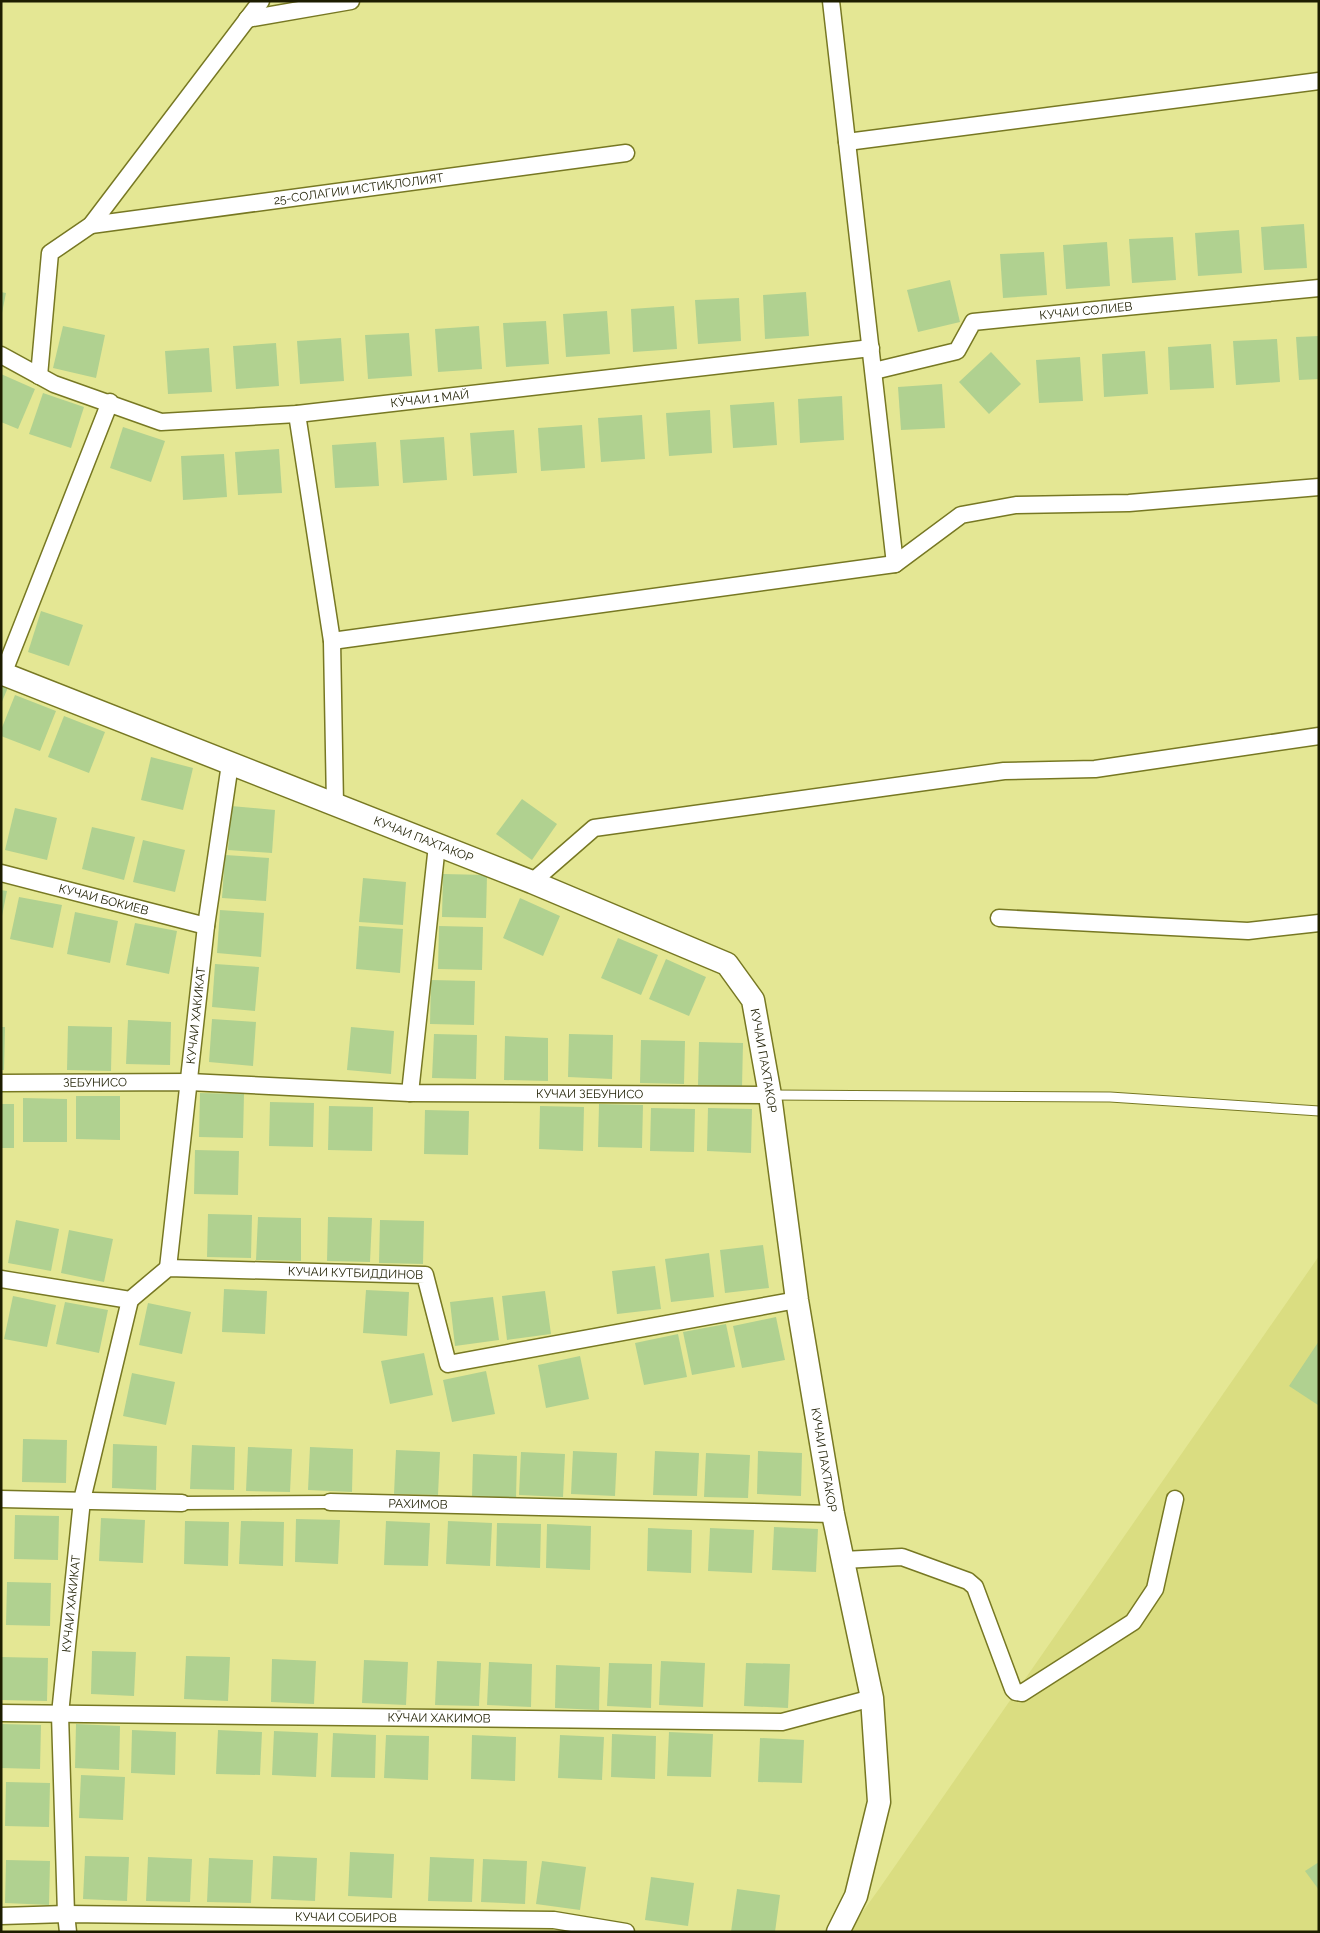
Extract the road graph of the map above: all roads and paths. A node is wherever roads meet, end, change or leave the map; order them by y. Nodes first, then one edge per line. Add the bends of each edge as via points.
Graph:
1 (261, 1) edge
2 (351, 1) edge
3 (831, 1) edge
4 (247, 19) junction
5 (1319, 81) edge
6 (847, 142) junction
7 (626, 153) dead end
8 (91, 225) junction
9 (1319, 288) edge
10 (871, 348) junction
11 (1, 355) edge
12 (874, 371) junction
13 (39, 376) junction
14 (110, 402) junction
15 (297, 414) junction
16 (1319, 487) edge
17 (895, 564) junction
18 (332, 640) junction
19 (2, 674) edge
20 (1319, 736) edge
21 (230, 764) junction
22 (335, 805) junction
23 (437, 845) junction
24 (1, 873) edge
25 (532, 882) junction
26 (999, 918) dead end
27 (1319, 923) edge
28 (206, 926) junction
29 (189, 1082) junction
30 (1, 1083) edge
31 (410, 1093) junction
32 (770, 1094) junction
33 (1319, 1111) edge
34 (168, 1268) junction
35 (1, 1279) edge
36 (130, 1300) junction
37 (797, 1300) junction
38 (1, 1499) edge
39 (1176, 1499) dead end
40 (82, 1500) junction
41 (330, 1502) joint
42 (182, 1503) joint
43 (833, 1514) junction
44 (843, 1560) junction
45 (872, 1698) junction
46 (1, 1713) edge
47 (60, 1714) junction
48 (66, 1914) junction
49 (1, 1916) edge
50 (68, 1932) edge
51 (626, 1932) edge
52 (838, 1932) edge

1 - 4 street, 25-СОЛАГИИ ИСТИҚЛОЛИЯТ
2 - 4 street
3 - 6 street
4 - 8 street, 25-СОЛАГИИ ИСТИҚЛОЛИЯТ
5 - 6 street
6 - 10 street
7 - 8 street, 25-СОЛАГИИ ИСТИҚЛОЛИЯТ
8 - 13 street, 25-СОЛАГИИ ИСТИҚЛОЛИЯТ via 50,253
9 - 12 street, КУЧАИ СОЛИЕВ via 973,322 958,351
10 - 12 street
10 - 15 street, КӮЧАИ 1 МАЙ
11 - 13 street, КӮЧАИ 1 МАЙ
12 - 17 street
13 - 14 street, КӮЧАИ 1 МАЙ
14 - 15 street, КӮЧАИ 1 МАЙ via 161,422
14 - 19 street
15 - 18 street
16 - 17 street via 1129,503 1016,506 961,515
17 - 18 street
18 - 22 street
19 - 21 main road, КУЧАИ ПАХТАКОР
20 - 25 street via 1095,769 1004,771 594,828
21 - 22 main road, КУЧАИ ПАХТАКОР
21 - 28 street, КУЧАИ ХАКИКАТ
22 - 23 main road, КУЧАИ ПАХТАКОР
23 - 25 main road, КУЧАИ ПАХТАКОР
23 - 31 street
24 - 28 street, КУЧАИ БОКИЕВ
25 - 32 main road, КУЧАИ ПАХТАКОР via 727,964 753,1000
26 - 27 street via 1248,931
28 - 29 street, КУЧАИ ХАКИКАТ
29 - 30 street, ЗЕБУНИСО
29 - 31 street, КУЧАИ ЗЕБУНИСО
29 - 34 street, КУЧАИ ХАКИКАТ
31 - 32 street, КУЧАИ ЗЕБУНИСО
32 - 33 lane via 1110,1097
32 - 37 main road, КУЧАИ ПАХТАКОР
34 - 36 street
34 - 37 street, КУЧАИ КУТБИДДИНОВ via 425,1275 448,1364
35 - 36 street
36 - 40 street, КУЧАИ ХАКИКАТ
37 - 43 main road, КУЧАИ ПАХТАКОР
38 - 40 street, РАХИМОВ
39 - 44 street via 1155,1589 1133,1622 1022,1693 1013,1689 975,1588 968,1581 902,1557
40 - 42 street, РАХИМОВ
40 - 47 street, КУЧАИ ХАКИКАТ
41 - 42 street, РАХИМОВ
41 - 43 street, РАХИМОВ
43 - 44 main road, КУЧАИ ПАХТАКОР
44 - 45 main road, КУЧАИ ПАХТАКОР
45 - 47 street, КӮЧАИ ХАКИМОВ via 782,1722
45 - 52 main road, КУЧАИ ПАХТАКОР via 879,1802 856,1896
46 - 47 street, КӮЧАИ ХАКИМОВ
47 - 48 street, КУЧАИ ХАКИКАТ
48 - 49 street, КУЧАИ СОБИРОВ
48 - 50 street
48 - 51 street, КУЧАИ СОБИРОВ via 554,1920

